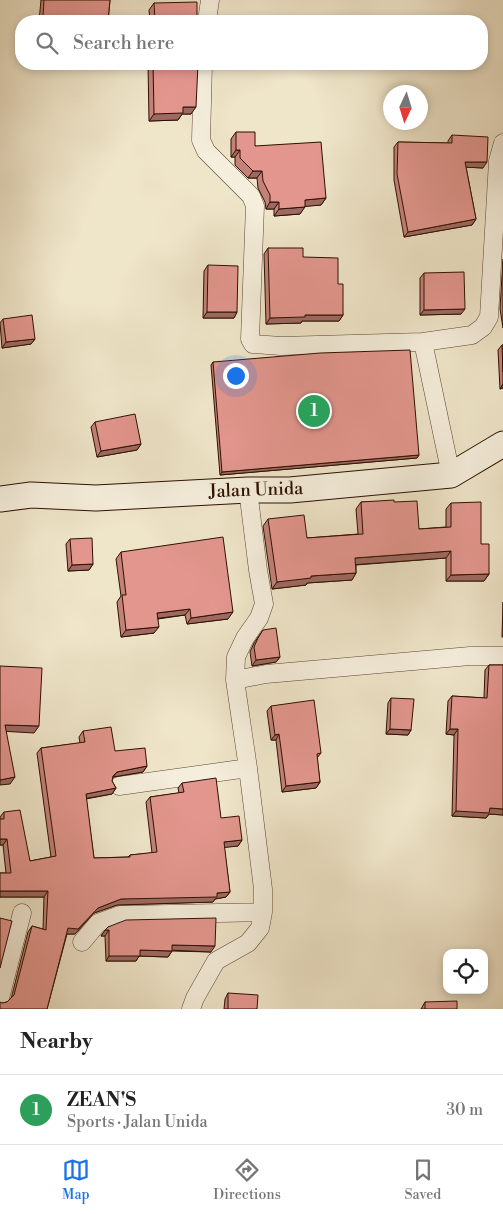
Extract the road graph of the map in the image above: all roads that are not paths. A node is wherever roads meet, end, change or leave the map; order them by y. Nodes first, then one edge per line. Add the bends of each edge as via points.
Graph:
1 (210, 0) edge
2 (208, 15) edge
3 (203, 70) edge
4 (503, 143) edge
5 (423, 342) junction
6 (503, 444) edge
7 (450, 475) junction
8 (248, 490) junction
9 (0, 499) edge
10 (503, 656) edge
11 (235, 680) junction
12 (248, 768) junction
13 (119, 786) dead end
14 (263, 912) junction
15 (22, 913) dead end
16 (82, 942) dead end
17 (0, 998) edge
18 (191, 1009) edge

1 - 2 street
3 - 5 street via 201,140 206,151 251,196 255,206 250,339 253,344
4 - 5 street via 498,161 488,318 484,327 472,335
5 - 7 street
6 - 7 street, Jalan Unida
7 - 8 street, Jalan Unida via 290,490
8 - 9 street, Jalan Unida via 96,498 31,495
8 - 11 street via 264,604 236,656
10 - 11 street via 363,665
11 - 12 street
12 - 13 street
12 - 14 street
14 - 16 street via 120,915 98,923
14 - 18 street via 260,928 248,943 216,961
15 - 17 street

